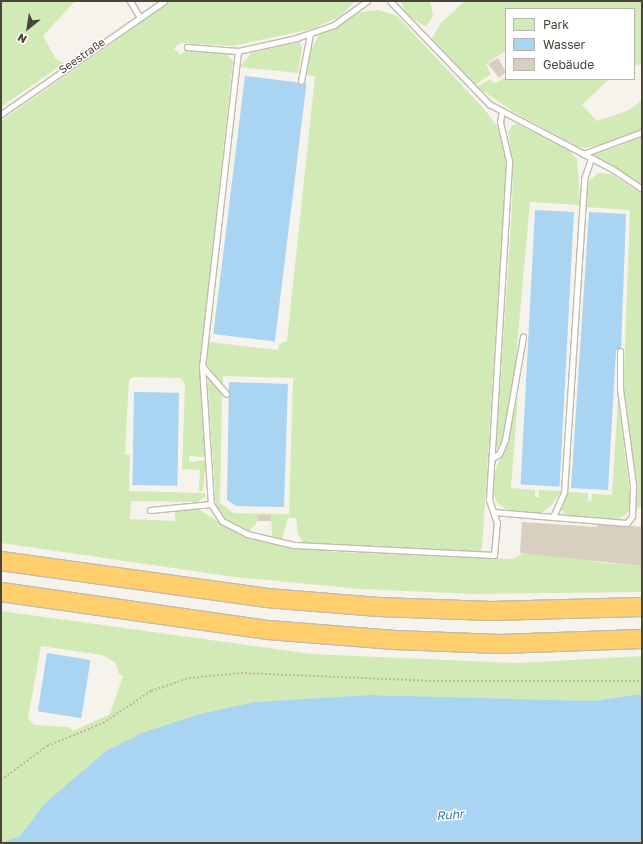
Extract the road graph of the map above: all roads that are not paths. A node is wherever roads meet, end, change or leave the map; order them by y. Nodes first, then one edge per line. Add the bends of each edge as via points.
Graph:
1 (130, 1) edge
2 (164, 1) edge
3 (367, 1) edge
4 (390, 1) edge
5 (139, 16) junction
6 (310, 34) junction
7 (187, 47) dead end
8 (238, 51) junction
9 (301, 81) dead end
10 (502, 111) junction
11 (1, 114) edge
12 (642, 132) edge
13 (583, 154) junction
14 (591, 159) junction
15 (642, 189) edge
16 (523, 337) dead end
17 (620, 351) dead end
18 (202, 366) junction
19 (226, 394) dead end
20 (492, 458) junction
21 (211, 504) junction
22 (150, 510) dead end
23 (493, 512) junction
24 (553, 517) junction
25 (1, 561) edge
26 (1, 592) edge
27 (642, 607) edge
28 (642, 639) edge

1 - 5 lane
2 - 5 lane, Seestraße
3 - 6 lane via 334,25
4 - 10 lane via 473,90
5 - 11 lane, Seestraße
6 - 8 lane
6 - 9 lane
7 - 8 lane
8 - 18 lane
10 - 13 lane
10 - 20 lane via 500,122 509,161
12 - 13 lane
13 - 14 lane
14 - 15 lane
14 - 24 lane via 584,179 564,492
16 - 20 lane via 505,440 498,454
17 - 24 lane via 620,389 633,485 632,516 627,523
18 - 19 lane
18 - 21 lane
20 - 23 lane via 489,500
21 - 22 lane
21 - 23 lane via 217,517 232,527 247,534 294,545 494,555 497,523
23 - 24 lane
25 - 27 highway via 267,598 379,607 492,611
26 - 28 highway via 268,630 395,640 500,644

